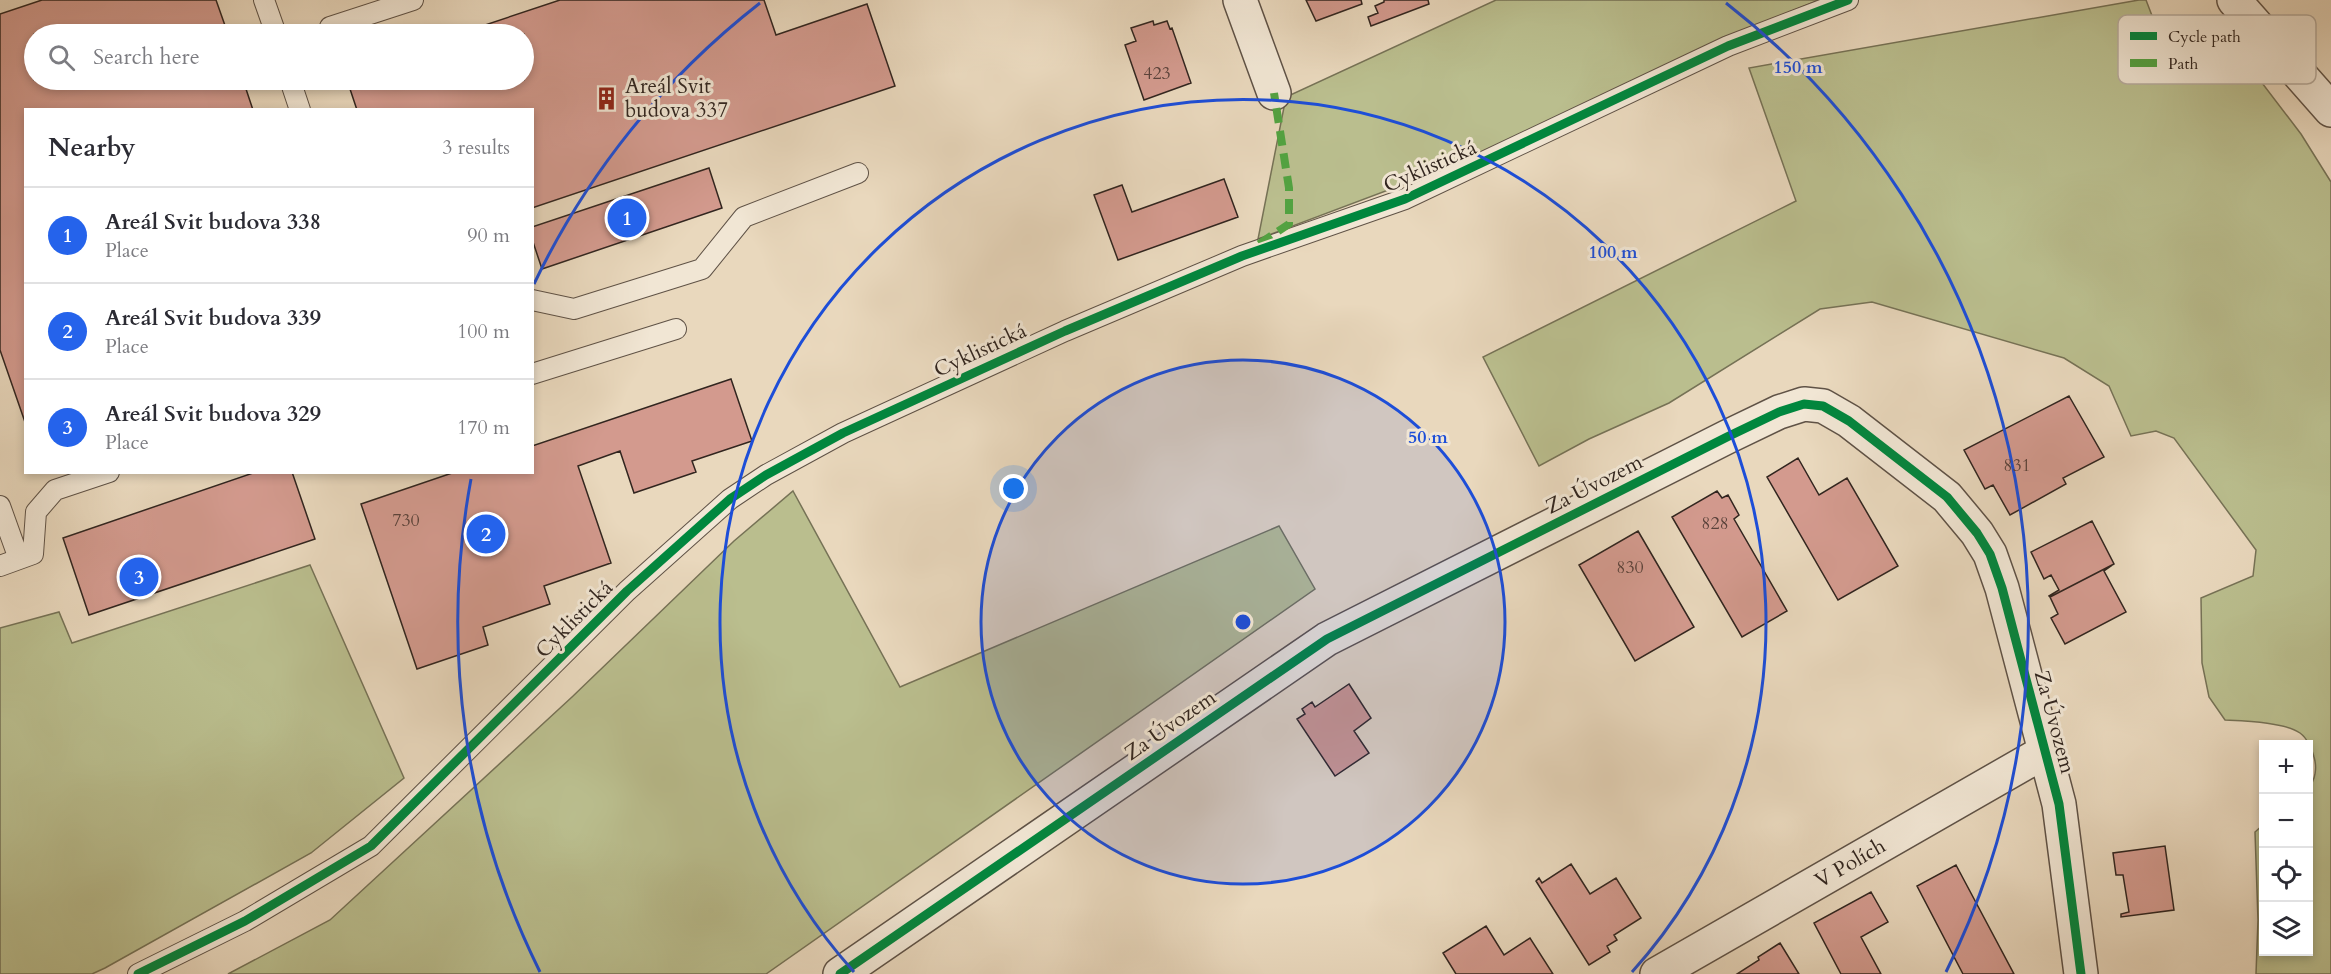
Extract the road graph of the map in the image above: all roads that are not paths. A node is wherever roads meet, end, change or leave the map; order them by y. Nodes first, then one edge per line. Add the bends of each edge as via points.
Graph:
1 (264, 0) edge
2 (413, 0) edge
3 (1240, 0) edge
4 (1848, 0) edge
5 (2234, 0) edge
6 (2247, 15) edge
7 (272, 24) edge
8 (339, 24) edge
9 (2308, 84) edge
10 (293, 90) edge
11 (1274, 93) dead end
12 (299, 108) edge
13 (2331, 110) edge
14 (858, 173) dead end
15 (534, 300) edge
16 (676, 329) dead end
17 (534, 373) edge
18 (103, 474) edge
19 (0, 506) edge
20 (19, 559) junction
21 (0, 566) edge
22 (2044, 752) junction
23 (138, 974) edge
24 (840, 974) edge
25 (1657, 974) edge
26 (2081, 974) edge

1 - 7 lane
2 - 8 lane
3 - 11 street
4 - 23 lane, Cyklistická via 1728,46 1405,200 1242,256 1065,331 843,433 766,475 730,499 627,591 371,846 245,921
5 - 6 street
9 - 13 street
10 - 12 lane
14 - 15 lane via 744,217 702,269 574,309
16 - 17 lane
18 - 20 lane via 55,490 36,512 33,554
19 - 20 lane
20 - 21 lane
22 - 24 street, Za Úvozem via 2002,588 1990,554 1977,533 1947,496 1858,428 1823,406 1804,405 1779,412 1727,437 1327,639
22 - 25 street, V Polích
22 - 26 street, Za Úvozem via 2059,804

